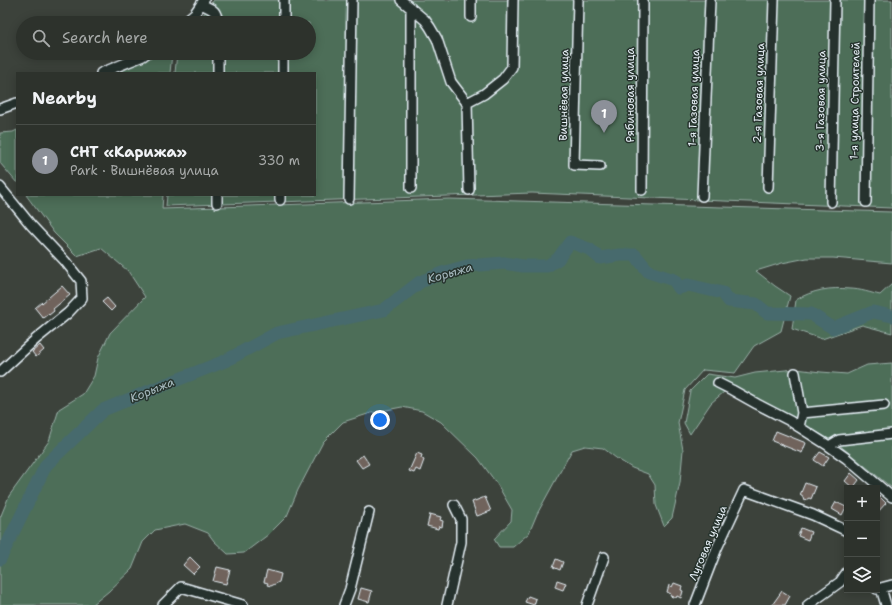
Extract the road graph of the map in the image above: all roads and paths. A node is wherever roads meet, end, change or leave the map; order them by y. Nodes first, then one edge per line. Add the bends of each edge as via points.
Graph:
1 (284, 0) edge
2 (352, 0) edge
3 (401, 0) edge
4 (471, 0) edge
5 (513, 0) edge
6 (578, 0) edge
7 (643, 0) edge
8 (710, 0) edge
9 (774, 0) edge
10 (835, 0) edge
11 (869, 0) edge
12 (203, 2) edge
13 (410, 8) junction
14 (191, 16) edge
15 (217, 16) edge
16 (284, 16) edge
17 (471, 16) dead end
18 (133, 60) edge
19 (218, 60) edge
20 (283, 60) edge
21 (103, 72) edge
22 (218, 72) edge
23 (283, 72) edge
24 (16, 103) edge
25 (467, 103) junction
26 (0, 109) edge
27 (600, 166) dead end
28 (0, 186) edge
29 (768, 187) dead end
30 (411, 188) dead end
31 (469, 190) dead end
32 (642, 190) dead end
33 (702, 196) dead end
34 (349, 199) dead end
35 (831, 202) dead end
36 (866, 202) dead end
37 (0, 372) edge
38 (795, 372) dead end
39 (718, 383) dead end
40 (884, 405) dead end
41 (802, 413) junction
42 (798, 428) junction
43 (892, 434) edge
44 (829, 446) junction
45 (892, 498) edge
46 (454, 505) dead end
47 (369, 512) dead end
48 (844, 530) edge
49 (604, 558) dead end
50 (844, 582) edge
51 (892, 585) edge
52 (880, 588) edge
53 (880, 590) edge
54 (163, 605) edge
55 (243, 605) edge
56 (344, 605) edge
57 (447, 605) edge
58 (587, 605) edge
59 (695, 605) edge
60 (808, 605) edge
61 (886, 605) edge

1 - 16 street
2 - 34 street
3 - 13 street
4 - 17 street
5 - 25 street via 512,67 503,79
6 - 27 street, Вишнёвая улица via 574,165
7 - 32 street, Рябиновая улица
8 - 33 street, 1-я Газовая улица
9 - 29 street, 2-я Газовая улица
10 - 35 street, 3-я Газовая улица
11 - 36 street, 1-я улица Строителей
12 - 14 street
12 - 15 street
13 - 25 street via 430,27 437,39 451,82
13 - 30 street
18 - 21 street
19 - 22 street
20 - 23 street
24 - 26 street
25 - 31 street
28 - 37 street via 82,282 82,298
38 - 41 street
39 - 42 street via 790,421
40 - 41 street
41 - 42 street
42 - 44 street
43 - 44 street via 839,440
44 - 45 street
46 - 57 street via 462,519 461,542
47 - 56 street
48 - 59 street, Луговая улица via 813,515 744,490 717,548
49 - 58 street
50 - 60 street
51 - 52 street
53 - 61 street
54 - 55 street via 181,587

